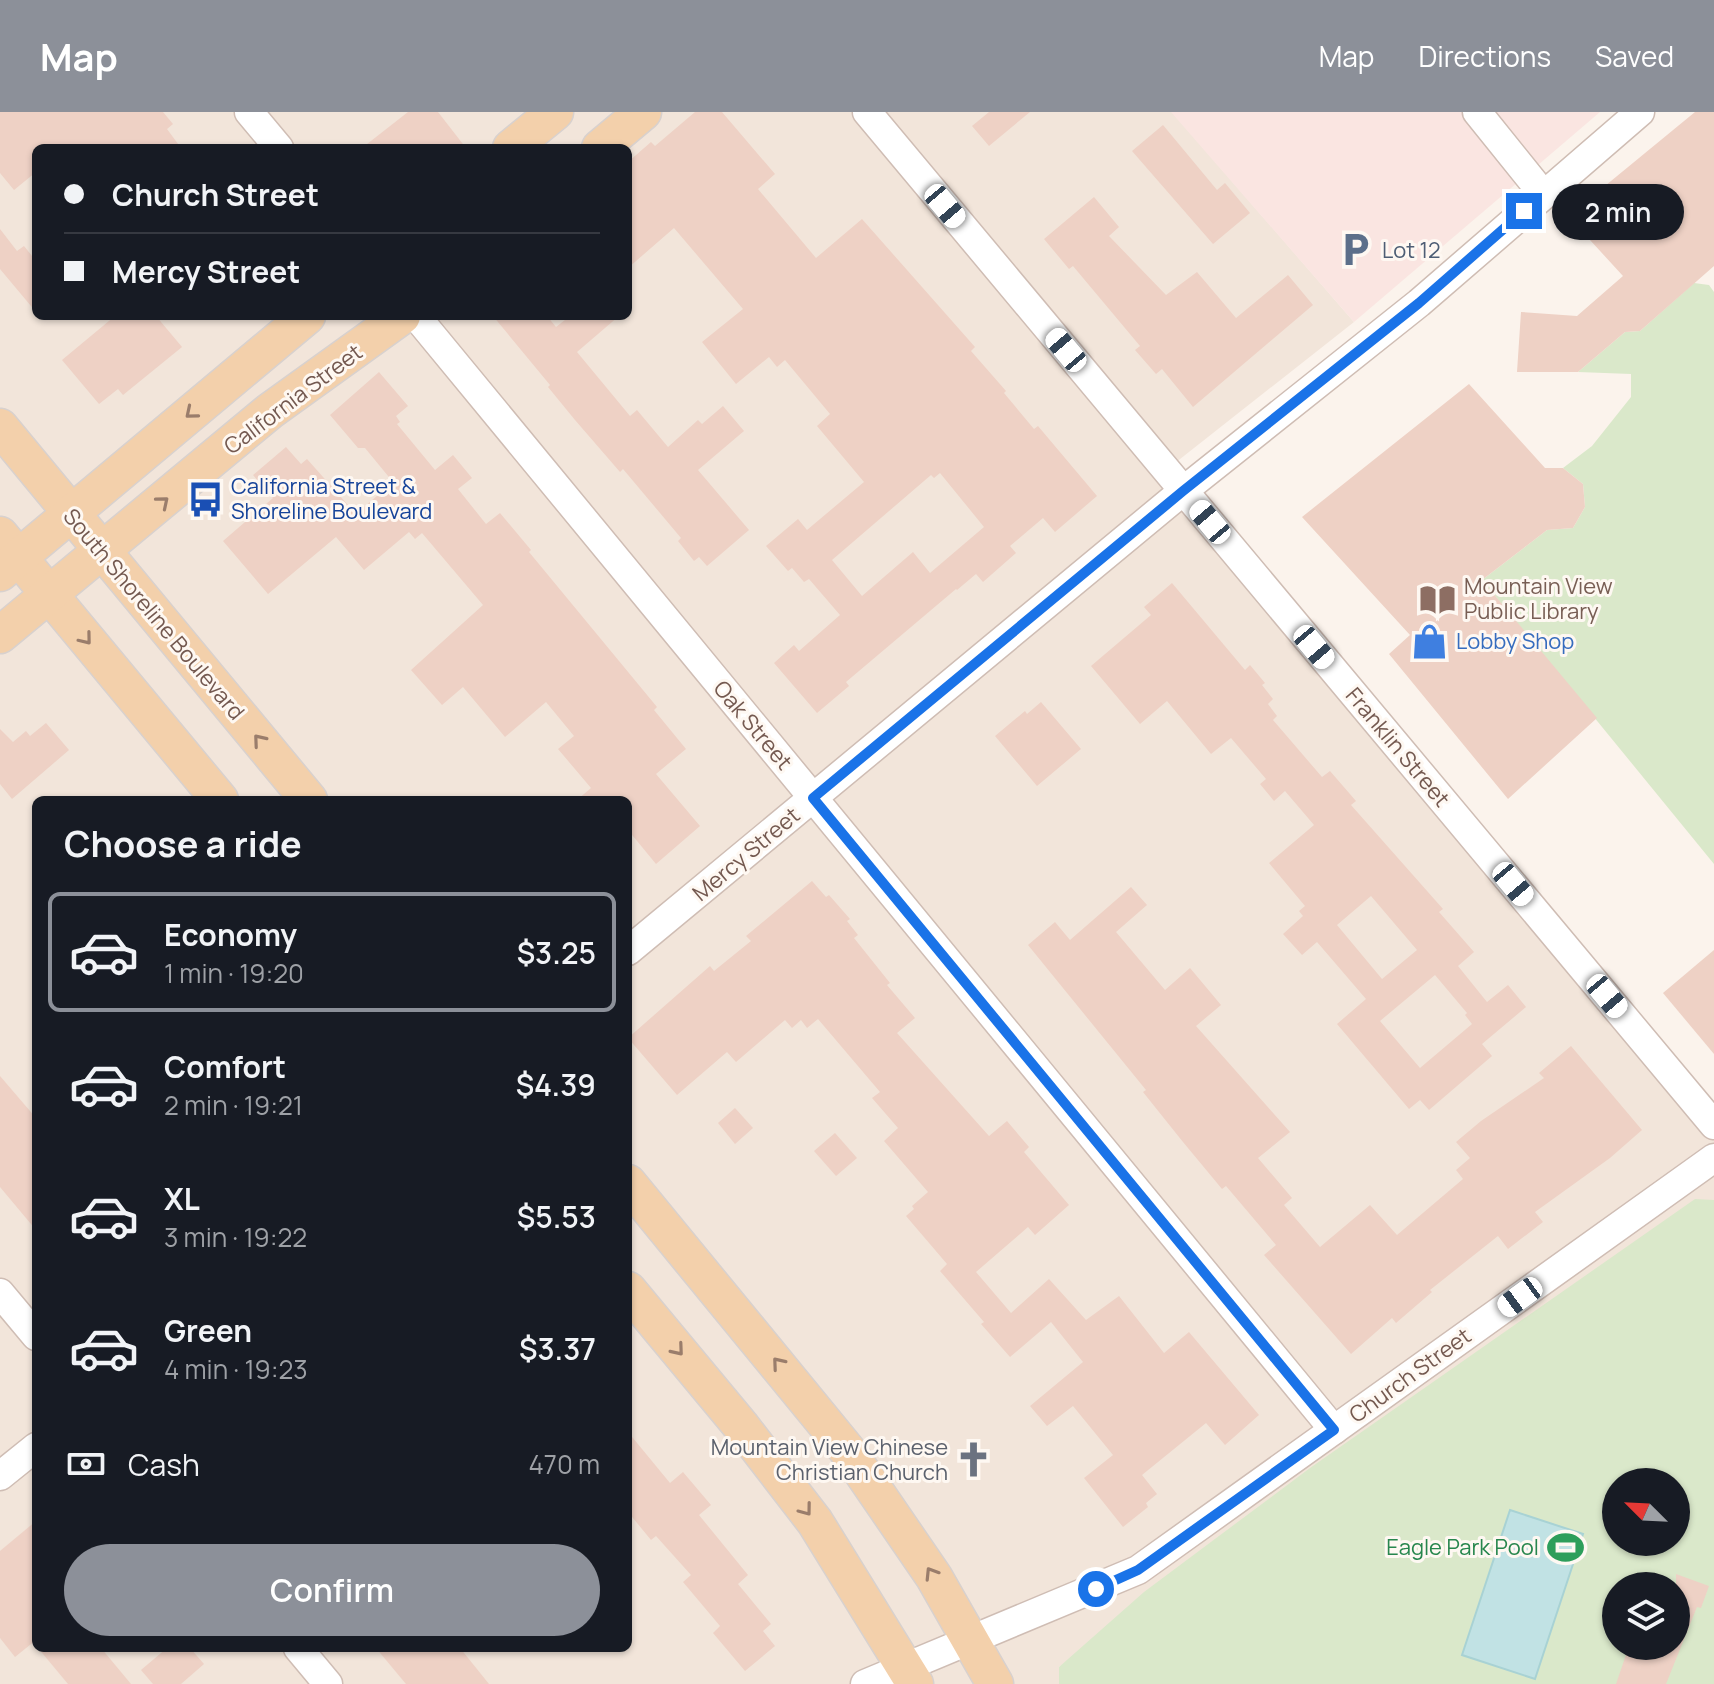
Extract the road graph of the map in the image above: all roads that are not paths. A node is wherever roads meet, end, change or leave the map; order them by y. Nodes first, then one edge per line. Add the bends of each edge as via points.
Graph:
1 (249, 112) edge
2 (555, 112) edge
3 (643, 112) edge
4 (867, 112) edge
5 (1477, 112) edge
6 (1640, 112) edge
7 (276, 144) edge
8 (516, 144) edge
9 (605, 144) edge
10 (1543, 194) junction
11 (302, 320) edge
12 (396, 320) edge
13 (419, 320) edge
14 (0, 427) edge
15 (1183, 491) junction
16 (71, 514) junction
17 (103, 551) junction
18 (6, 555) edge
19 (49, 595) junction
20 (0, 635) edge
21 (217, 796) edge
22 (306, 796) edge
23 (813, 798) junction
24 (632, 948) edge
25 (1714, 1125) edge
26 (1714, 1158) edge
27 (632, 1188) edge
28 (0, 1293) edge
29 (632, 1295) edge
30 (32, 1331) edge
31 (1334, 1430) junction
32 (32, 1450) edge
33 (0, 1476) edge
34 (970, 1640) junction
35 (301, 1652) edge
36 (910, 1676) edge
37 (328, 1684) edge
38 (865, 1684) edge
39 (995, 1684) edge

1 - 7 street
2 - 8 main road
3 - 9 main road
4 - 15 street, Franklin Street
5 - 10 street
6 - 10 street, Mercy Street
10 - 15 street, Mercy Street via 1419,303
11 -> 16 main road
17 -> 12 main road, California Street via 270,411
13 - 23 street, Oak Street
14 - 16 main road, South Shoreline Boulevard
15 - 23 street, Mercy Street
15 - 25 street, Franklin Street
16 - 17 main road, South Shoreline Boulevard
16 - 18 main road
17 - 19 main road, California Street
22 -> 17 main road, South Shoreline Boulevard
18 - 19 main road
19 - 20 main road, California Street
19 -> 21 main road
23 - 24 street, Mercy Street
23 - 31 street, Oak Street
26 - 31 street, Church Street
34 -> 27 main road via 902,1527 847,1450
28 - 30 street
29 -> 36 main road via 815,1522
31 - 34 street, Church Street via 1138,1570
32 - 33 street
34 - 36 street, Church Street
34 - 39 main road
35 - 37 street
36 - 38 street, Church Street

